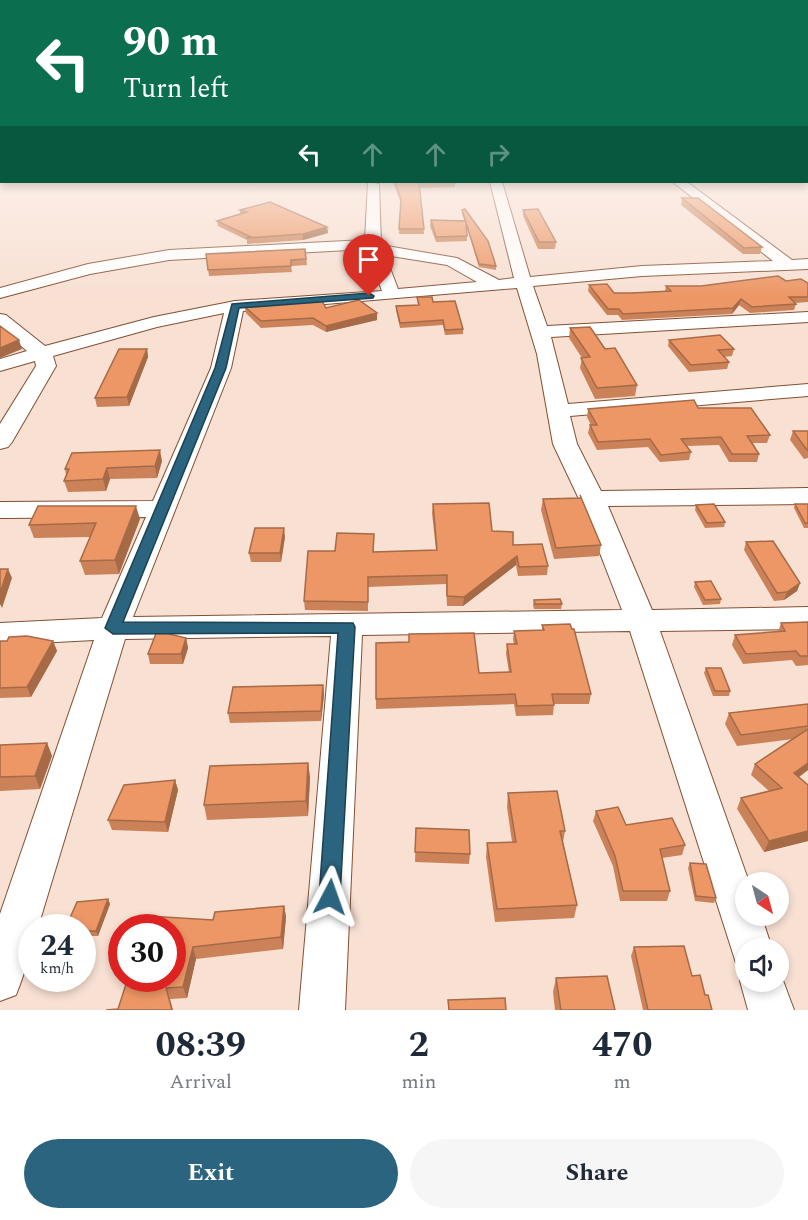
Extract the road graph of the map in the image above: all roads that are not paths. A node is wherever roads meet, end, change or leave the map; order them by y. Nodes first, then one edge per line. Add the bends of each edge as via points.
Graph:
1 (373, 202) edge
2 (499, 202) edge
3 (706, 202) edge
4 (374, 246) junction
5 (808, 264) edge
6 (789, 265) junction
7 (510, 284) junction
8 (0, 293) edge
9 (392, 295) junction
10 (235, 306) junction
11 (808, 317) edge
12 (0, 319) edge
13 (540, 332) junction
14 (42, 354) junction
15 (0, 365) edge
16 (808, 390) edge
17 (557, 411) junction
18 (0, 442) edge
19 (808, 496) edge
20 (592, 499) junction
21 (163, 509) junction
22 (0, 510) edge
23 (808, 618) edge
24 (641, 620) junction
25 (347, 627) junction
26 (113, 628) junction
27 (0, 634) edge
28 (748, 938) edge
29 (0, 979) edge
30 (765, 992) edge
31 (322, 1010) edge
32 (771, 1010) edge

1 - 4 street
2 - 7 street
3 - 6 street
4 - 7 street via 451,261
4 - 8 street via 169,255 88,269
4 - 9 street
5 - 6 street
6 - 7 street via 642,271
7 - 9 street
7 - 13 street
9 - 10 street
10 - 14 street via 154,322
10 - 21 street via 221,368
11 - 13 street
12 - 14 street
13 - 17 street
14 - 15 street
14 - 18 street via 46,366
16 - 17 street
17 - 20 street via 565,444
19 - 20 street
20 - 24 street
21 - 22 street
21 - 26 street
23 - 24 street
24 - 25 street
24 - 28 street
25 - 26 street
25 - 31 street
26 - 27 street
26 - 29 street
30 - 32 street

